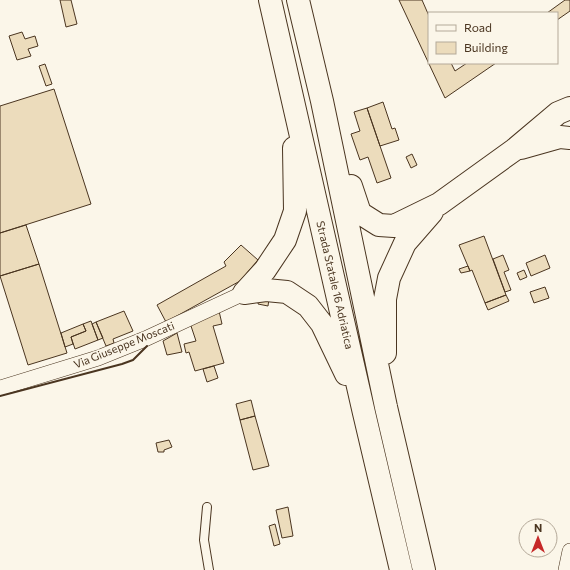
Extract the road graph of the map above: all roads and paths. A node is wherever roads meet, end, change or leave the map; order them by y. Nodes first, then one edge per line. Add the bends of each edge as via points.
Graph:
1 (270, 0) edge
2 (298, 0) edge
3 (322, 101) junction
4 (294, 105) junction
5 (570, 108) edge
6 (570, 138) edge
7 (514, 150) junction
8 (439, 204) junction
9 (244, 293) junction
10 (0, 388) edge
11 (386, 407) junction
12 (364, 413) junction
13 (207, 507) dead end
14 (570, 551) edge
15 (209, 570) edge
16 (401, 570) edge
17 (424, 570) edge
18 (566, 570) edge

1 - 4 highway, Strada Statale 16 Adriatica
2 - 3 highway
3 - 8 highway via 360,213 379,225 394,226
3 - 11 highway
4 - 9 highway via 295,211 285,240
4 - 12 highway, Strada Statale 16 Adriatica
5 - 7 highway via 558,113
6 - 7 highway via 560,137
7 - 8 highway
8 - 11 highway via 405,243 389,278 385,299
9 - 10 street, Via Giuseppe Moscati via 104,355
9 - 12 highway via 266,290 286,292 308,306 322,324
11 - 17 highway
12 - 16 highway, Strada Statale 16 Adriatica
13 - 15 lane via 204,540
14 - 18 street

